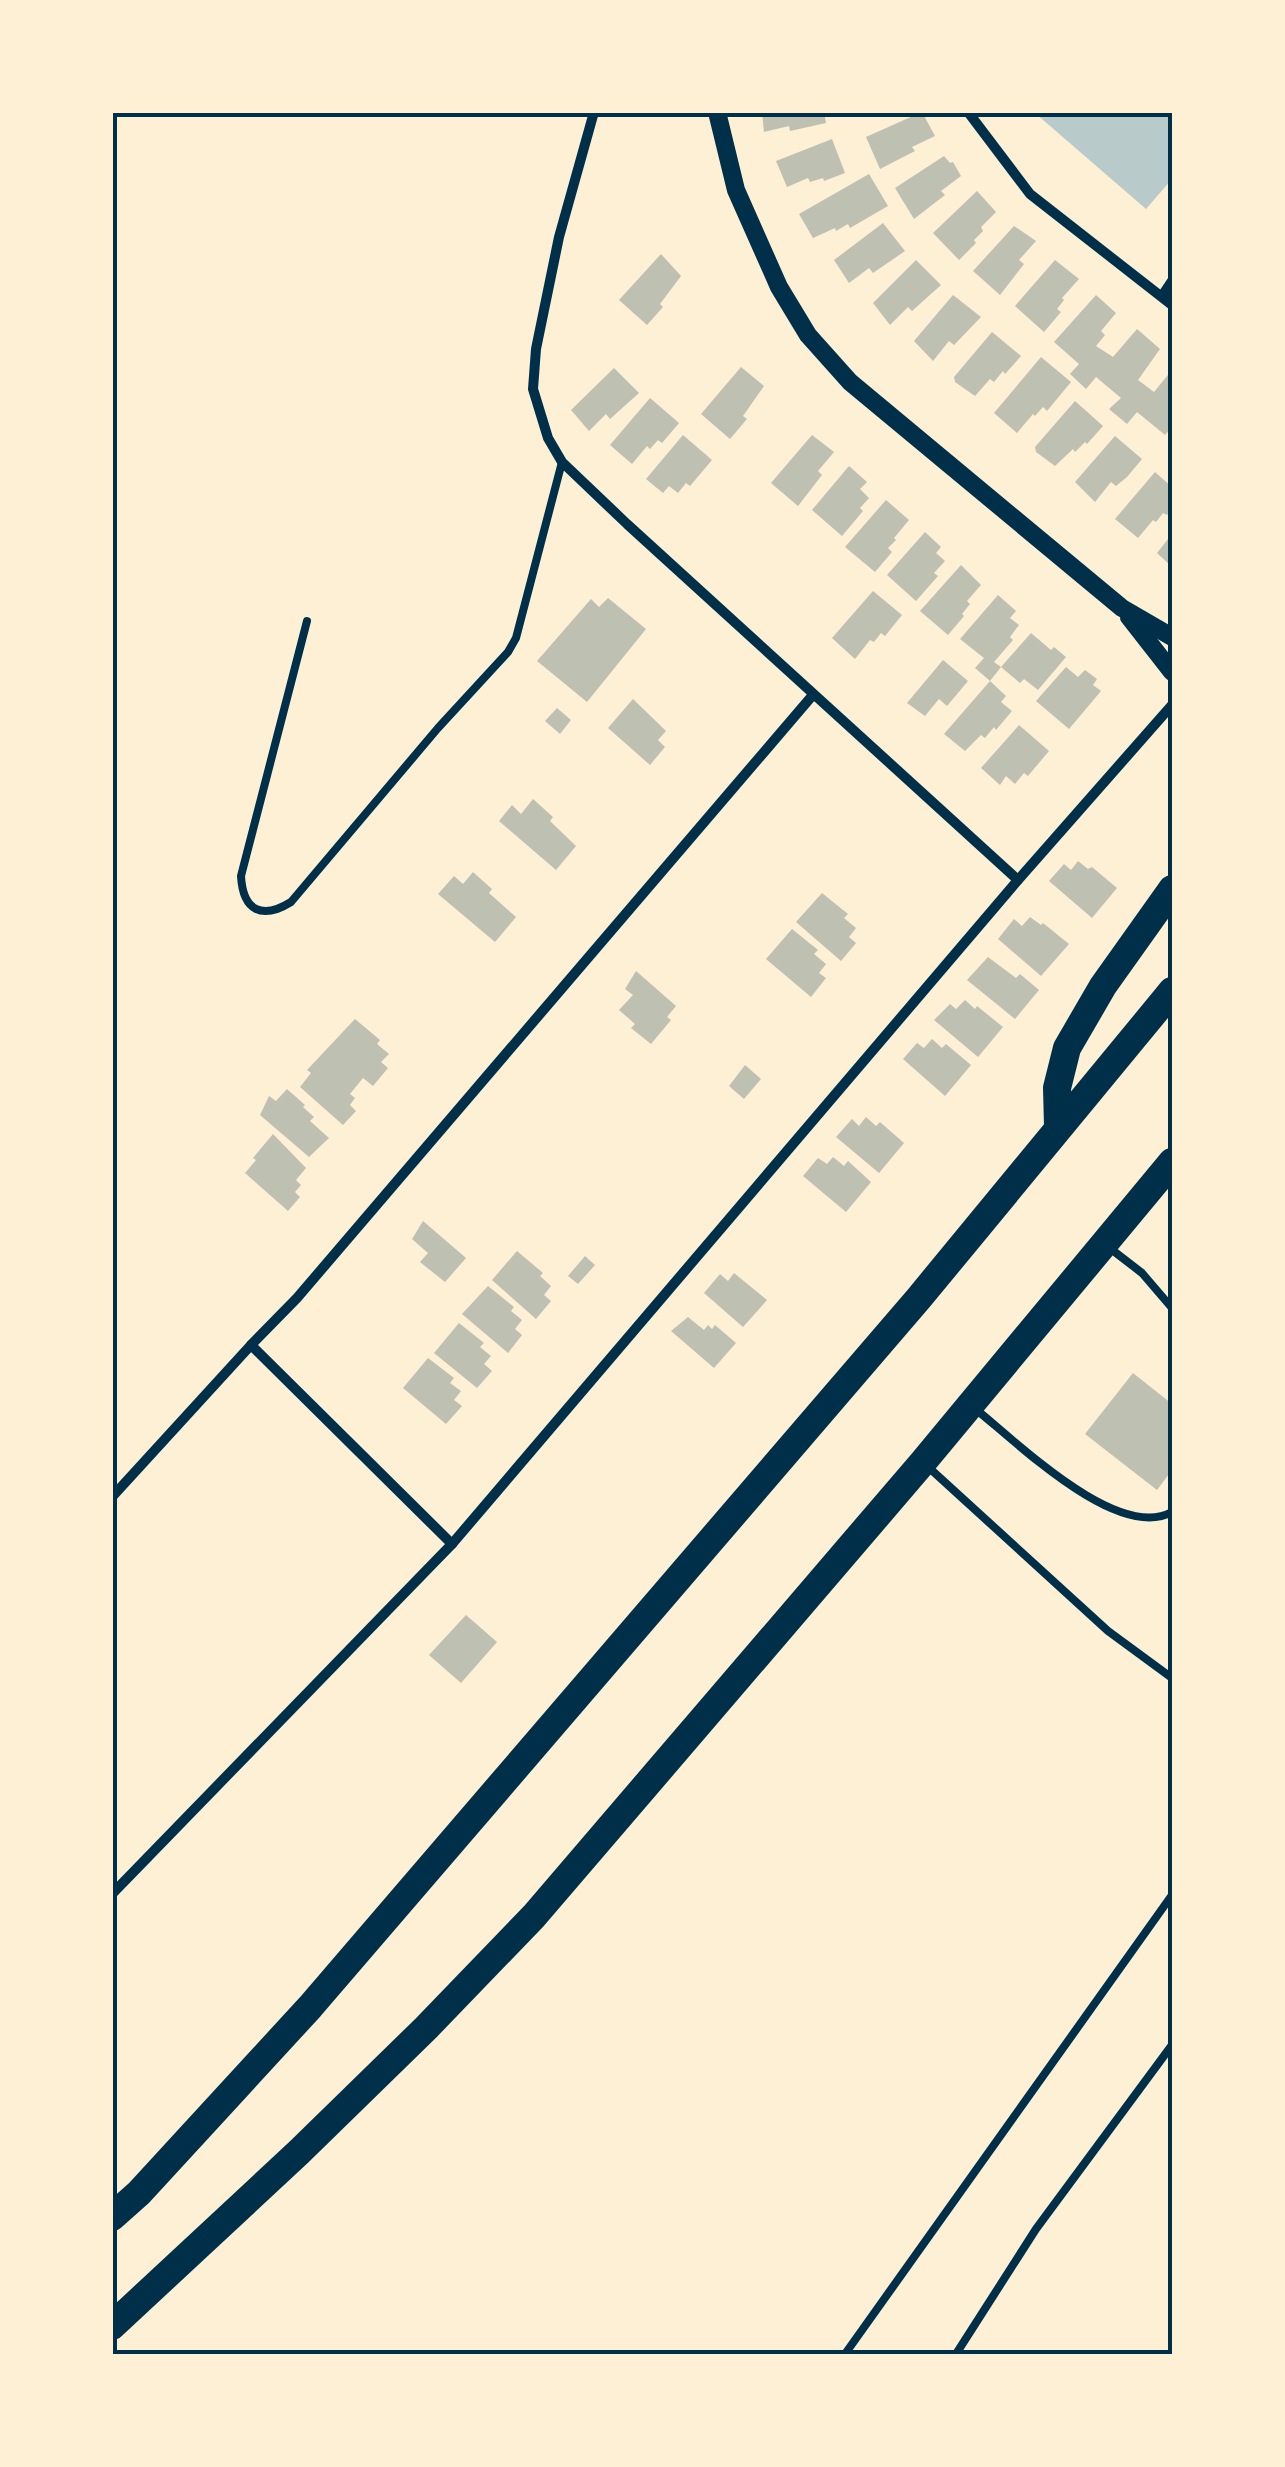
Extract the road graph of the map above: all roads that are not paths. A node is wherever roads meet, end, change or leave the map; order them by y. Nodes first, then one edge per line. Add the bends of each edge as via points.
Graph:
1 (594, 112) edge
2 (716, 112) edge
3 (968, 112) edge
4 (1172, 281) edge
5 (1162, 296) junction
6 (1172, 305) edge
7 (562, 462) junction
8 (1122, 608) junction
9 (307, 621) dead end
10 (1172, 637) edge
11 (1172, 672) edge
12 (812, 696) junction
13 (1172, 705) edge
14 (1018, 880) junction
15 (1172, 889) edge
16 (1172, 992) edge
17 (1058, 1126) junction
18 (1172, 1162) edge
19 (1103, 1243) junction
20 (1172, 1308) edge
21 (251, 1345) junction
22 (970, 1404) junction
23 (923, 1462) junction
24 (112, 1497) edge
25 (1172, 1512) edge
26 (452, 1544) junction
27 (1172, 1678) edge
28 (112, 1894) edge
29 (1172, 1895) edge
30 (1172, 2045) edge
31 (112, 2216) edge
32 (112, 2326) edge
33 (845, 2354) edge
34 (956, 2354) edge

1 - 7 street via 559,237 534,372 539,414
2 - 8 street via 736,190 808,336 850,382
3 - 5 street via 1030,194
4 - 5 street
5 - 6 street
7 - 9 lane via 508,652 291,902 264,912 242,894 242,876
7 - 12 street
8 - 10 street
8 - 11 street
12 - 14 street
12 - 21 street
13 - 14 street
14 - 26 street
15 - 17 highway via 1067,1048 1057,1088
16 - 17 highway
17 - 31 highway via 919,1298 310,2007
18 - 19 highway
19 - 20 lane
19 - 22 highway
21 - 24 street
21 - 26 street
22 - 23 highway
22 - 25 lane via 1063,1480 1120,1514 1146,1520
23 - 27 lane via 1108,1631
23 - 32 highway via 534,1916 299,2152
26 - 28 street
29 - 33 lane
30 - 34 lane via 1036,2229

